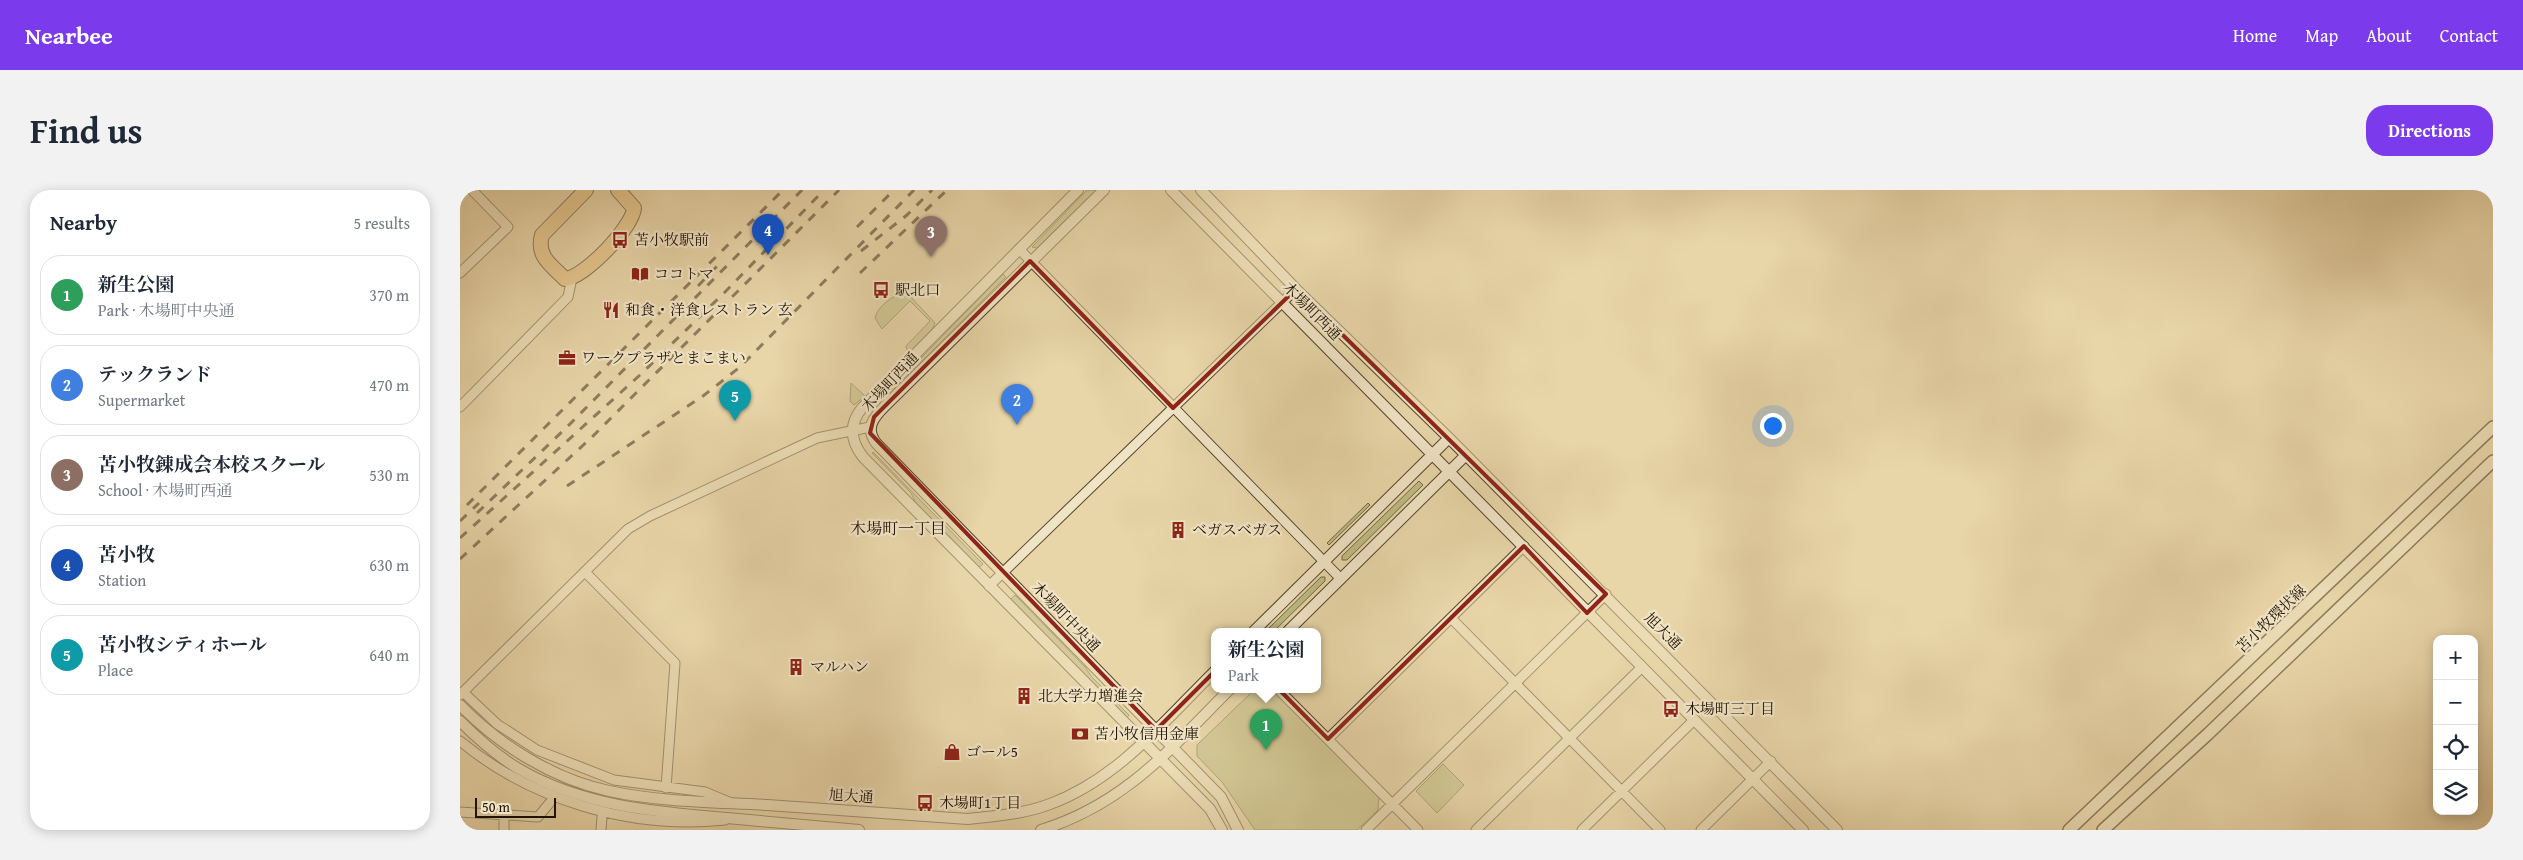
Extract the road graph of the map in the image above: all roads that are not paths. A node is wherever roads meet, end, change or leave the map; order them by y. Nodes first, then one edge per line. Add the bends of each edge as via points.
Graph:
1 (472, 190) edge
2 (586, 190) edge
3 (618, 190) edge
4 (1078, 190) edge
5 (1104, 190) edge
6 (1170, 190) edge
7 (1201, 190) edge
8 (1019, 250) junction
9 (1030, 261) junction
10 (460, 273) edge
11 (572, 278) junction
12 (1296, 289) junction
13 (1282, 302) junction
14 (460, 407) edge
15 (1173, 408) junction
16 (870, 427) junction
17 (2493, 427) edge
18 (852, 431) junction
19 (1449, 438) junction
20 (1432, 454) junction
21 (1466, 456) junction
22 (2493, 461) edge
23 (1450, 472) junction
24 (1524, 546) junction
25 (1324, 562) junction
26 (585, 572) junction
27 (1002, 573) junction
28 (1342, 578) junction
29 (990, 586) junction
30 (1606, 594) junction
31 (1587, 613) junction
32 (1451, 618) junction
33 (1257, 628) edge
34 (1291, 628) edge
35 (1641, 668) junction
36 (1211, 675) edge
37 (1515, 683) junction
38 (1226, 693) edge
39 (1282, 693) edge
40 (462, 694) edge
41 (460, 704) edge
42 (460, 721) edge
43 (1693, 721) junction
44 (1156, 730) junction
45 (1569, 738) junction
46 (1328, 739) junction
47 (460, 741) edge
48 (1143, 742) junction
49 (1172, 746) junction
50 (1160, 758) junction
51 (1771, 761) junction
52 (1753, 779) junction
53 (666, 788) junction
54 (1622, 791) junction
55 (552, 800) junction
56 (730, 803) junction
57 (1392, 804) junction
58 (460, 812) edge
59 (504, 815) junction
60 (602, 817) junction
61 (730, 818) junction
62 (666, 828) edge
63 (504, 830) edge
64 (601, 830) edge
65 (857, 830) edge
66 (1041, 830) edge
67 (1222, 830) edge
68 (1238, 830) edge
69 (1366, 830) edge
70 (1418, 830) edge
71 (1476, 830) edge
72 (1582, 830) edge
73 (1660, 830) edge
74 (1701, 830) edge
75 (1803, 830) edge
76 (1837, 830) edge
77 (2068, 830) edge
78 (2103, 830) edge

1 - 10 street via 508,227
2 - 11 main road via 542,235 539,245 541,255 554,268 565,278
3 - 11 main road via 634,208 634,216 626,228
4 - 8 street, 木場町西通
5 - 9 street, 木場町西通
6 - 13 street, 木場町西通
7 - 12 street, 木場町西通
8 - 9 street
8 - 18 street, 木場町西通 via 862,408 854,420
9 - 15 street
9 - 16 street, 木場町西通 via 874,417
11 - 14 street via 568,297
12 - 13 street
12 - 19 street, 木場町西通
13 - 15 street
13 - 20 street, 木場町西通
15 - 25 street
15 - 27 street
16 - 18 street
16 - 27 street, 木場町中央通 via 876,443
17 - 77 main road, 苫小牧環状線
18 - 26 street via 817,438 650,516 628,529
18 - 29 street via 854,442 863,456
19 - 20 street
19 - 21 street, 旭大通
20 - 23 street
20 - 25 street
21 - 23 street
21 - 30 street, 旭大通
22 - 78 main road
23 - 24 street
23 - 28 street
24 - 31 street
24 - 32 street
25 - 28 street
25 - 33 street
26 - 40 street
26 - 53 street via 675,663
27 - 29 street
27 - 44 street, 木場町中央通
28 - 34 street
29 - 48 street
30 - 31 street
30 - 51 street, 旭大通
31 - 35 street
31 - 37 street
32 - 37 street
32 - 46 street
35 - 43 street
35 - 45 street
36 - 44 street, 旭大通
37 - 45 street
37 - 57 street
38 - 49 street
39 - 46 street
40 - 53 street via 497,724 537,750 614,780
41 - 56 street, 旭大通 via 482,727 529,759 574,779 608,791
42 - 61 street via 486,746 512,764 554,786 603,803
43 - 52 street
43 - 54 street
44 - 48 street, 旭大通
44 - 49 street, 木場町中央通
45 - 54 street
45 - 71 street
46 - 57 street
47 - 55 street via 518,782
48 - 50 street
48 - 56 street, 旭大通 via 1125,760 1084,788 1050,804 1017,813 968,819
49 - 50 street
49 - 68 street, 木場町中央通 via 1221,797
50 - 66 street via 1142,776 1098,807
50 - 67 street via 1210,809
51 - 52 street
51 - 76 street, 旭大通
52 - 74 street
52 - 75 street
53 - 56 street via 705,792
54 - 72 street
54 - 73 street
55 - 59 street via 538,817
55 - 60 street
57 - 69 street
57 - 70 street
58 - 59 street
59 - 63 street
60 - 62 street
60 - 64 street
61 - 62 street via 704,825
61 - 65 street

